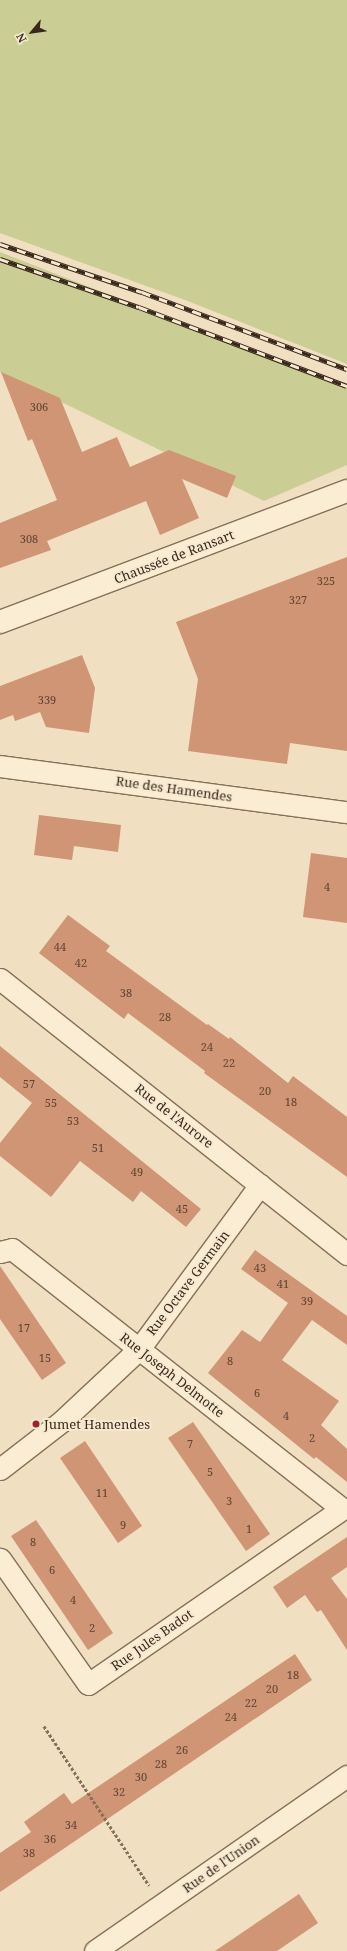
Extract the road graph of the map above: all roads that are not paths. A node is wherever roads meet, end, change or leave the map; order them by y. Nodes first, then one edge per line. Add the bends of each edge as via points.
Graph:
1 (347, 491) edge
2 (0, 622) edge
3 (0, 766) edge
4 (347, 812) edge
5 (0, 979) edge
6 (260, 1185) junction
7 (0, 1252) edge
8 (347, 1254) edge
9 (139, 1349) junction
10 (0, 1469) edge
11 (342, 1509) joint
12 (0, 1559) edge
13 (347, 1776) edge
14 (95, 1951) edge

1 - 2 main road, Chaussée de Ransart
3 - 4 street, Rue des Hamendes
5 - 6 street, Rue de l'Aurore
6 - 8 street, Rue de l'Aurore
6 - 9 street, Rue Octave Germain
7 - 9 street, Rue Joseph Delmotte via 12,1249
9 - 10 street, Rue Octave Germain via 62,1421
9 - 11 street, Rue Joseph Delmotte
11 - 12 street, Rue Jules Badot via 88,1684
13 - 14 street, Rue de l'Union

